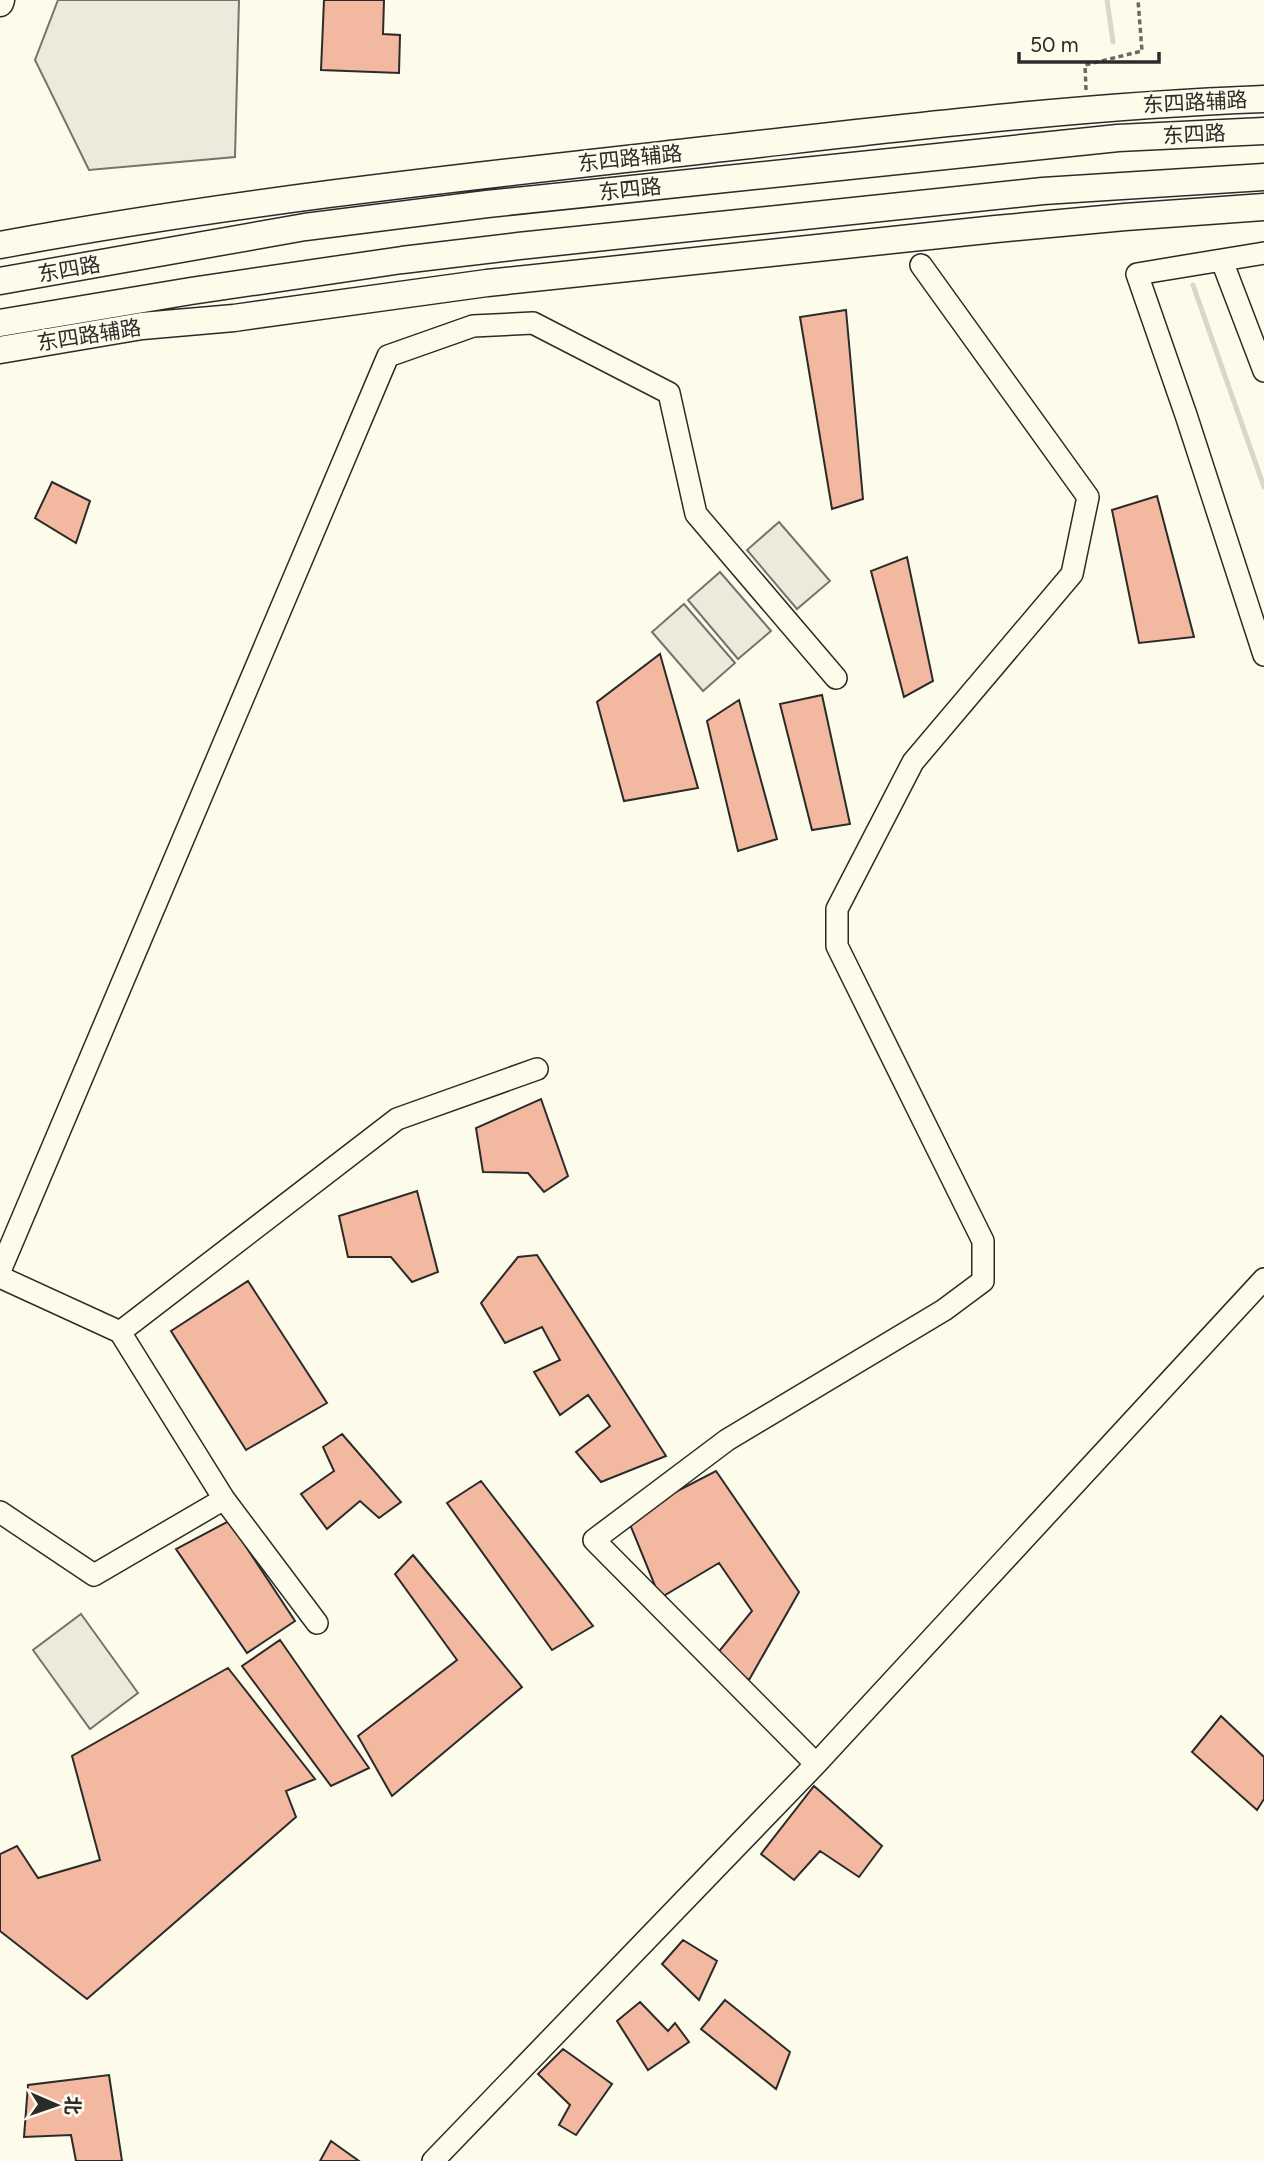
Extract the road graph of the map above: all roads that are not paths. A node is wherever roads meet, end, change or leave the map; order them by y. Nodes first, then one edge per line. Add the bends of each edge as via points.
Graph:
1 (1264, 99) edge
2 (1264, 131) edge
3 (1264, 177) edge
4 (1264, 207) edge
5 (0, 245) edge
6 (1264, 253) edge
7 (1222, 261) junction
8 (921, 265) dead end
9 (0, 281) edge
10 (0, 323) edge
11 (0, 350) edge
12 (1264, 371) edge
13 (1264, 655) edge
14 (836, 678) dead end
15 (537, 1069) dead end
16 (0, 1271) edge
17 (0, 1277) edge
18 (1264, 1279) edge
19 (120, 1332) junction
20 (224, 1499) junction
21 (0, 1512) edge
22 (317, 1623) dead end
23 (816, 1764) junction
24 (433, 2161) edge

1 - 5 main road, 东四路辅路 via 1088,109 428,180
2 - 9 main road, 东四路 via 1105,139 487,204 304,227
3 - 10 main road, 东四路 via 1043,191 519,246 191,290
4 - 11 main road, 东四路辅路 via 996,229 487,283 142,326
6 - 7 street
7 - 12 street
7 - 13 street via 1137,274
8 - 23 street via 1088,497 1072,574 912,762 837,909 837,946 983,1241 983,1281 944,1310 727,1440 594,1540
14 - 16 street via 696,514 669,393 533,323 472,326 388,356
15 - 19 street via 397,1119
17 - 19 street
18 - 23 street
19 - 20 street
20 - 21 street via 94,1575
20 - 22 street
23 - 24 street

